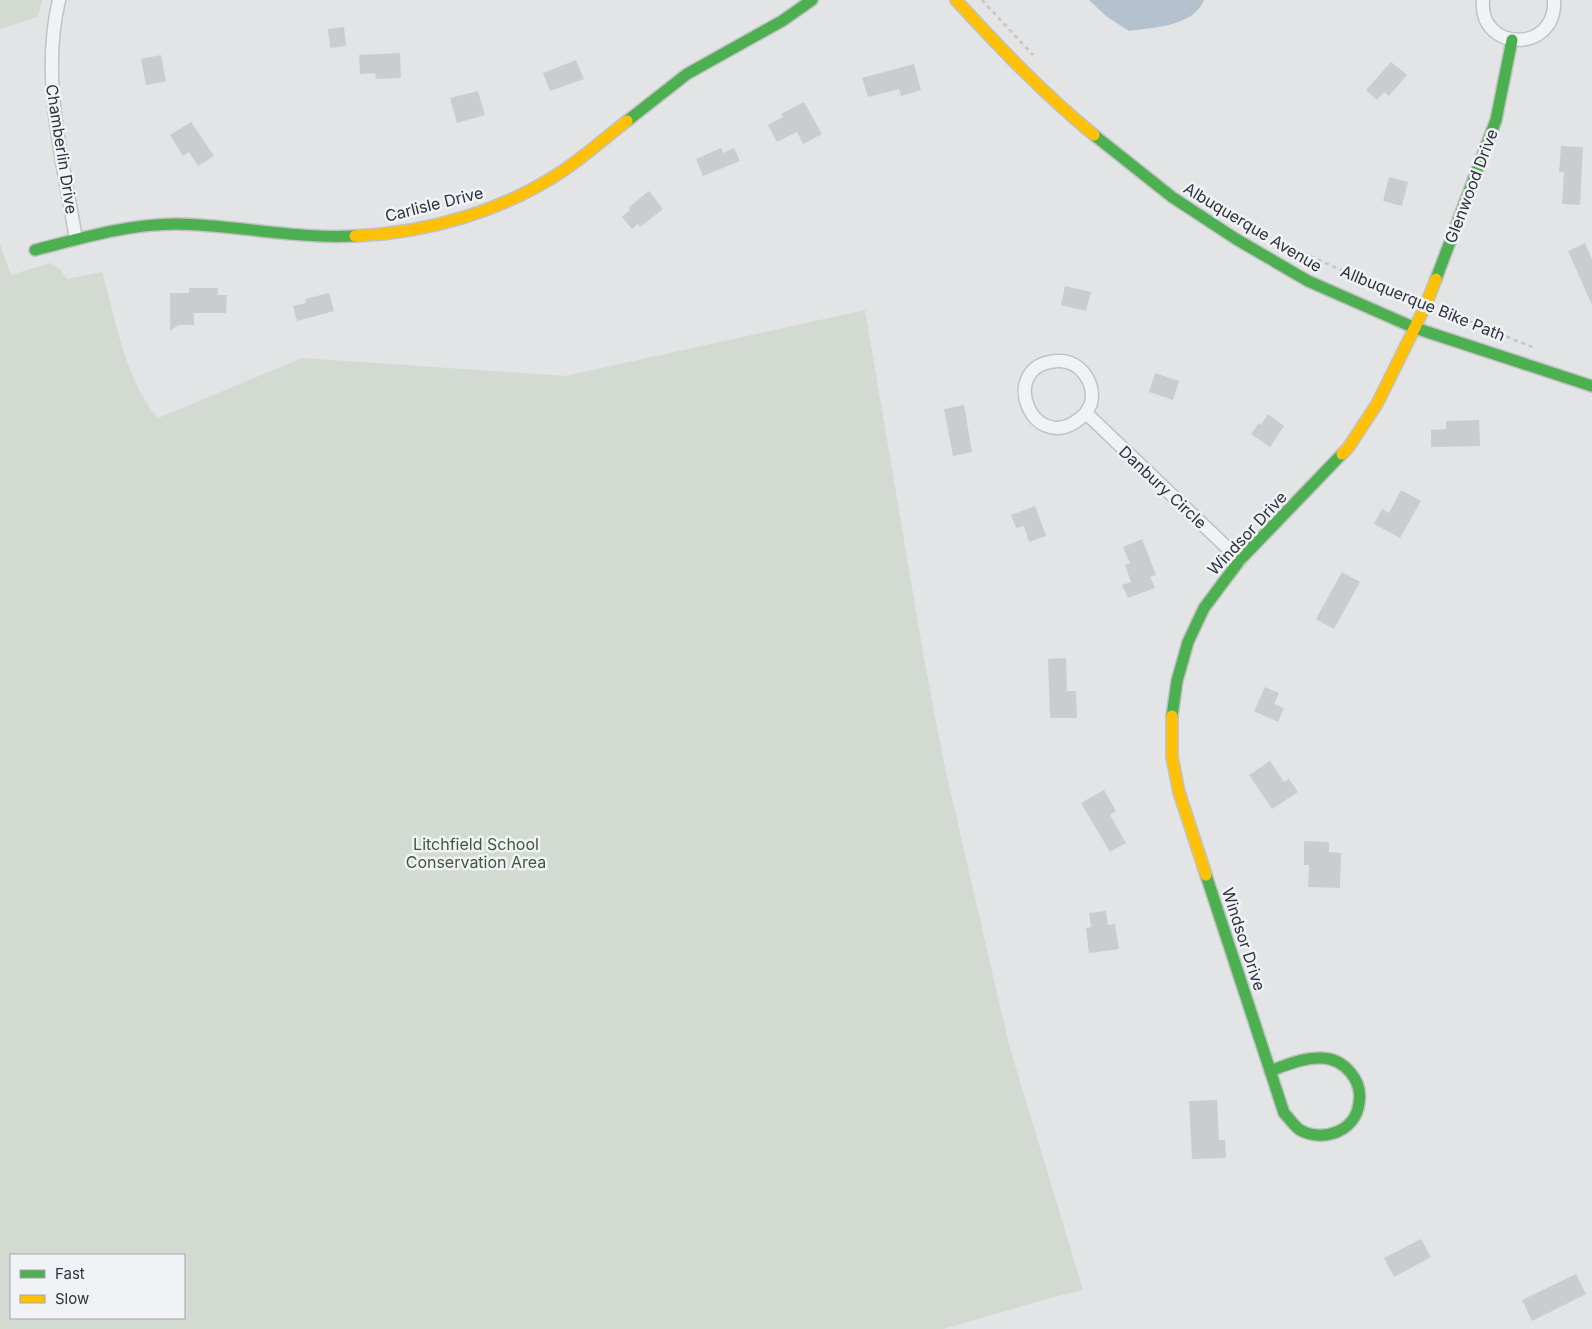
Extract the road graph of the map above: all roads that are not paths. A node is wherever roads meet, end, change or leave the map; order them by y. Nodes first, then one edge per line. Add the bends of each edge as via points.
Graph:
1 (58, 0) edge
2 (812, 0) edge
3 (956, 0) edge
4 (1483, 0) edge
5 (1554, 0) edge
6 (1512, 40) junction
7 (76, 239) junction
8 (35, 250) dead end
9 (1415, 328) junction
10 (1592, 386) edge
11 (1086, 414) junction
12 (1240, 560) junction
13 (1270, 1071) junction

1 - 7 street, Chamberlin Drive via 51,67 53,105
2 - 7 street, Carlisle Drive via 773,28 706,61 687,74 559,174 468,215 406,230 351,236 312,236 174,224 117,229
3 - 9 street, Albuquerque Avenue via 1010,59 1067,113 1172,197 1308,281
4 - 6 street via 1485,19 1491,29
5 - 6 street via 1551,20 1544,30 1529,39
6 - 9 street, Glenwood Drive via 1496,120
7 - 8 street, Carlisle Drive
9 - 10 street, Albuquerque Avenue
9 - 12 street, Windsor Drive via 1377,404 1348,448
11 - 11 street via 1092,392 1089,380 1073,364 1062,361 1040,366 1026,383 1024,393 1028,409 1038,421 1058,428 1069,426
11 - 12 street, Danbury Circle
12 - 13 street, Windsor Drive via 1204,608 1188,642 1173,708 1172,756 1178,792
13 - 13 street, Windsor Drive via 1307,1060 1334,1060 1346,1067 1360,1091 1360,1105 1355,1118 1336,1134 1324,1137 1300,1132 1284,1113

